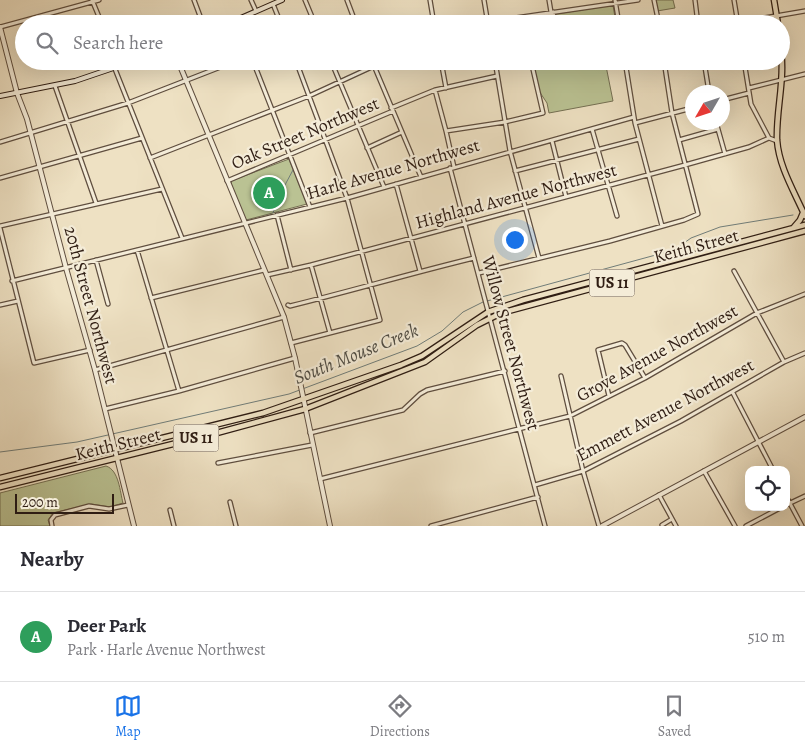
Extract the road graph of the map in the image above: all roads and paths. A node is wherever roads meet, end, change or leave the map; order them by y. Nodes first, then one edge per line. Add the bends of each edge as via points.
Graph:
1 (99, 0) edge
2 (194, 0) edge
3 (251, 0) edge
4 (282, 0) edge
5 (306, 0) edge
6 (346, 0) edge
7 (430, 0) edge
8 (484, 0) edge
9 (549, 0) edge
10 (638, 0) edge
11 (654, 0) edge
12 (694, 0) edge
13 (734, 0) edge
14 (774, 0) edge
15 (92, 1) edge
16 (615, 2) edge
17 (273, 4) junction
18 (256, 11) junction
19 (805, 11) edge
20 (552, 12) junction
21 (46, 15) edge
22 (98, 15) edge
23 (200, 15) edge
24 (249, 15) edge
25 (277, 15) edge
26 (312, 15) edge
27 (352, 15) edge
28 (432, 15) edge
29 (487, 15) edge
30 (535, 15) edge
31 (553, 15) edge
32 (617, 15) edge
33 (657, 15) edge
34 (696, 15) edge
35 (737, 15) edge
36 (777, 15) edge
37 (783, 15) edge
38 (15, 24) edge
39 (0, 29) edge
40 (110, 70) edge
41 (118, 70) edge
42 (181, 70) edge
43 (212, 70) edge
44 (257, 70) edge
45 (300, 70) edge
46 (334, 70) edge
47 (366, 70) edge
48 (376, 70) edge
49 (443, 70) edge
50 (496, 70) edge
51 (533, 70) edge
52 (626, 70) edge
53 (665, 70) edge
54 (706, 70) edge
55 (745, 70) edge
56 (781, 70) edge
57 (805, 74) edge
58 (497, 76) junction
59 (185, 80) junction
60 (781, 80) junction
61 (339, 83) junction
62 (709, 85) edge
63 (55, 86) junction
64 (446, 88) junction
65 (748, 88) junction
66 (435, 90) junction
67 (17, 93) junction
68 (749, 93) junction
69 (0, 96) edge
70 (310, 96) junction
71 (730, 98) edge
72 (128, 103) junction
73 (392, 110) junction
74 (685, 110) edge
75 (273, 111) junction
76 (672, 113) junction
77 (634, 117) junction
78 (68, 122) junction
79 (504, 122) junction
80 (635, 123) junction
81 (358, 126) junction
82 (592, 129) junction
83 (714, 130) edge
84 (718, 130) edge
85 (446, 131) junction
86 (402, 132) junction
87 (30, 133) junction
88 (208, 136) junction
89 (142, 138) junction
90 (769, 138) junction
91 (326, 139) junction
92 (639, 139) junction
93 (552, 140) junction
94 (679, 140) junction
95 (777, 141) junction
96 (0, 142) edge
97 (367, 148) junction
98 (599, 149) junction
99 (510, 151) junction
100 (724, 154) junction
101 (290, 155) junction
102 (80, 156) junction
103 (150, 158) junction
104 (556, 160) junction
105 (685, 165) junction
106 (452, 167) junction
107 (39, 168) junction
108 (516, 171) junction
109 (648, 175) junction
110 (421, 177) junction
111 (0, 178) edge
112 (227, 181) junction
113 (396, 184) junction
114 (608, 186) junction
115 (384, 188) junction
116 (162, 189) junction
117 (566, 197) junction
118 (347, 198) junction
119 (96, 203) junction
120 (310, 207) junction
121 (525, 208) junction
122 (51, 213) junction
123 (804, 213) edge
124 (277, 215) junction
125 (617, 216) dead end
126 (245, 222) junction
127 (465, 224) junction
128 (805, 225) edge
129 (662, 226) junction
130 (0, 227) edge
131 (792, 228) junction
132 (805, 232) edge
133 (182, 238) junction
134 (411, 238) junction
135 (713, 249) junction
136 (137, 250) junction
137 (362, 251) junction
138 (715, 255) junction
139 (474, 258) junction
140 (540, 258) junction
141 (96, 260) junction
142 (311, 265) junction
143 (66, 268) junction
144 (265, 269) junction
145 (290, 270) junction
146 (420, 271) junction
147 (734, 271) dead end
148 (478, 273) junction
149 (267, 275) junction
150 (601, 278) junction
151 (12, 282) junction
152 (371, 284) junction
153 (603, 285) junction
154 (805, 294) edge
155 (152, 298) junction
156 (320, 299) junction
157 (18, 301) junction
158 (108, 304) dead end
159 (0, 305) edge
160 (288, 305) dead end
161 (488, 312) junction
162 (757, 313) junction
163 (284, 316) junction
164 (490, 319) junction
165 (330, 333) junction
166 (291, 343) junction
167 (166, 349) junction
168 (90, 350) junction
169 (805, 354) edge
170 (295, 358) junction
171 (784, 362) junction
172 (401, 365) junction
173 (95, 370) junction
174 (403, 371) junction
175 (505, 371) junction
176 (561, 376) dead end
177 (645, 378) junction
178 (179, 391) junction
179 (732, 392) junction
180 (609, 396) junction
181 (303, 398) junction
182 (105, 409) junction
183 (305, 409) junction
184 (262, 413) junction
185 (570, 416) junction
186 (805, 417) edge
187 (274, 418) junction
188 (211, 426) junction
189 (520, 428) junction
190 (310, 433) junction
191 (213, 434) junction
192 (155, 440) junction
193 (758, 442) junction
194 (171, 445) junction
195 (312, 445) junction
196 (114, 450) junction
197 (117, 459) junction
198 (218, 463) dead end
199 (770, 466) edge
200 (583, 471) junction
201 (704, 471) junction
202 (0, 479) edge
203 (320, 479) junction
204 (535, 485) junction
205 (1, 487) edge
206 (659, 495) junction
207 (805, 496) edge
208 (538, 497) junction
209 (230, 502) dead end
210 (790, 503) edge
211 (128, 505) junction
212 (790, 507) edge
213 (170, 510) dead end
214 (774, 511) edge
215 (672, 519) junction
216 (609, 524) edge
217 (662, 525) edge
218 (52, 526) edge
219 (134, 526) edge
220 (174, 526) edge
221 (236, 526) edge
222 (330, 526) edge
223 (431, 526) edge
224 (545, 526) edge
225 (600, 526) edge
226 (676, 526) edge
227 (735, 526) edge
228 (746, 526) edge
229 (802, 526) edge

1 - 15 street
2 - 23 street
3 - 18 street
4 - 17 street
5 - 26 street
6 - 27 street
7 - 28 street
8 - 29 street
9 - 20 street
10 - 16 street
11 - 33 street
12 - 34 street
13 - 35 street
14 - 36 main road
15 - 21 street
15 - 22 street
16 - 20 street
16 - 32 street
17 - 18 street
17 - 25 street
18 - 24 street
19 - 37 street
20 - 30 street
20 - 31 street
38 - 39 street
39 - 67 street, 20th Street Northwest
40 - 63 street
41 - 72 street
42 - 59 street
43 - 59 street
44 - 75 street
45 - 70 street
46 - 61 street
47 - 61 street
48 - 73 street
49 - 64 street
50 - 58 street
51 - 79 street via 543,113
52 - 77 street
53 - 76 street
54 - 62 street
55 - 65 street
56 - 60 main road
57 - 60 street
58 - 64 street, Oak Street Northwest
58 - 79 street
59 - 72 street
59 - 88 street
60 - 65 street
60 - 95 main road
61 - 70 street
61 - 81 street
63 - 67 street
63 - 78 street
64 - 66 street, Oak Street Northwest
65 - 68 street
66 - 73 street, Oak Street Northwest
66 - 85 street, Willow Street Northwest
67 - 69 street
67 - 87 street, 20th Street Northwest
68 - 71 street
68 - 90 street via 753,109
70 - 75 street
70 - 91 street
72 - 78 street
72 - 89 street
73 - 81 street, Oak Street Northwest
73 - 86 street
74 - 76 street
75 - 88 street
75 - 101 street
76 - 80 street
76 - 94 street
77 - 80 street
77 - 82 street, Harle Avenue Northwest
78 - 87 street
78 - 102 street
79 - 85 street
79 - 99 street
80 - 92 street
81 - 91 street, Oak Street Northwest
81 - 97 street
82 - 93 street, Harle Avenue Northwest
82 - 98 street
83 - 94 street
84 - 100 street
85 - 106 street, Willow Street Northwest
86 - 97 street
86 - 110 street
87 - 96 street
87 - 107 street, 20th Street Northwest
88 - 103 street
88 - 112 street
89 - 102 street
89 - 103 street
90 - 95 street
90 - 100 street, Highland Avenue Northwest
91 - 101 street, Oak Street Northwest
91 - 118 street
92 - 98 street
92 - 109 street
93 - 99 street, Harle Avenue Northwest
93 - 104 street
94 - 105 street
95 - 123 main road via 784,171
97 - 115 street
98 - 104 street
98 - 114 street
99 - 106 street, Harle Avenue Northwest
99 - 108 street
100 - 105 street, Highland Avenue Northwest
101 - 112 street, Oak Street Northwest
101 - 120 street
102 - 107 street
102 - 119 street
103 - 116 street
104 - 108 street
104 - 117 street
105 - 109 street, Highland Avenue Northwest
105 - 129 street via 698,214
106 - 110 street, Harle Avenue Northwest
106 - 127 street, Willow Street Northwest
107 - 111 street
107 - 122 street, 20th Street Northwest
108 - 121 street
109 - 114 street, Highland Avenue Northwest
109 - 129 street
110 - 113 street, Harle Avenue Northwest
112 - 126 street
113 - 115 street, Harle Avenue Northwest
113 - 134 street
114 - 117 street, Highland Avenue Northwest
114 - 125 street
115 - 118 street, Harle Avenue Northwest
116 - 119 street
116 - 133 street
117 - 121 street, Highland Avenue Northwest
118 - 120 street, Harle Avenue Northwest
118 - 137 street
119 - 122 street
120 - 124 street, Harle Avenue Northwest
121 - 127 street, Highland Avenue Northwest
121 - 140 street
122 - 130 street
122 - 143 street, 20th Street Northwest
123 - 131 main road
124 - 126 street, Harle Avenue Northwest
124 - 145 street
126 - 133 street, Harle Avenue Northwest
126 - 144 street
127 - 134 street, Highland Avenue Northwest
127 - 139 street, Willow Street Northwest
128 - 131 main road, Keith Street / US 11
129 - 140 street
130 - 151 street
131 - 135 main road, Keith Street / US 11
132 - 138 main road, Keith Street / US 11
133 - 136 street, Harle Avenue Northwest
134 - 137 street, Highland Avenue Northwest
134 - 146 street
135 - 138 main road
135 - 150 main road, Keith Street / US 11
136 - 141 street, Harle Avenue Northwest
136 - 155 street
137 - 142 street, Highland Avenue Northwest
137 - 152 street
138 - 153 main road, Keith Street / US 11
139 - 146 street
139 - 148 street, Willow Street Northwest
140 - 148 street
141 - 143 street, Harle Avenue Northwest
141 - 158 street
142 - 145 street, Highland Avenue Northwest
142 - 156 street
143 - 151 street, Harle Avenue Northwest
143 - 168 street, 20th Street Northwest
144 - 149 street
144 - 155 street
145 - 149 street, Highland Avenue Northwest
146 - 152 street
147 - 162 street
148 - 161 street, Willow Street Northwest
149 - 163 street
150 - 153 main road
150 - 161 main road, Keith Street / US 11
151 - 157 street
152 - 156 street
152 - 165 street via 380,320
153 - 164 main road, Keith Street / US 11 via 501,313
154 - 162 street, Grove Avenue Northwest
155 - 167 street
156 - 160 street
156 - 165 street
157 - 159 street
157 - 168 street via 34,362
161 - 164 street, Willow Street Northwest
161 - 172 main road, Keith Street / US 11 via 422,356
162 - 171 street
162 - 177 street, Grove Avenue Northwest
163 - 166 street
163 - 167 street
164 - 174 main road, Keith Street / US 11 via 425,362
164 - 175 street, Willow Street Northwest
165 - 166 street
166 - 170 street
167 - 173 street
167 - 178 street
168 - 173 street, 20th Street Northwest
169 - 171 street, Emmett Avenue Northwest
170 - 178 street
170 - 181 street
171 - 179 street, Emmett Avenue Northwest
172 - 174 street
172 - 181 main road, Keith Street / US 11
173 - 182 street, 20th Street Northwest
174 - 183 main road, Keith Street / US 11
175 - 189 street, Willow Street Northwest
175 - 190 street via 427,390 403,410
176 - 185 street
177 - 180 street, Grove Avenue Northwest
177 - 180 street via 622,343 598,350
178 - 182 street
179 - 193 street
179 - 200 street, Emmett Avenue Northwest
180 - 185 street, Grove Avenue Northwest
181 - 183 street
181 - 184 main road, Keith Street / US 11
182 - 196 street, 20th Street Northwest
183 - 187 main road, Keith Street / US 11
183 - 190 street
184 - 187 main road
184 - 188 main road, Keith Street / US 11
185 - 189 street, Grove Avenue Northwest
185 - 200 street
186 - 193 street
187 - 191 main road, Keith Street / US 11
188 - 191 street
188 - 192 main road, Keith Street / US 11
189 - 203 street, Grove Avenue Northwest
189 - 204 street, Willow Street Northwest
190 - 195 street
191 - 194 main road, Keith Street / US 11
192 - 194 main road via 165,440
192 - 196 main road, Keith Street / US 11
193 - 199 street
193 - 201 street
194 - 197 main road, Keith Street / US 11
195 - 198 street
195 - 203 street
196 - 197 street, 20th Street Northwest
196 - 202 main road, Keith Street / US 11
197 - 205 main road, Keith Street / US 11
197 - 211 street, 20th Street Northwest
200 - 204 street, Emmett Avenue Northwest
200 - 225 street
201 - 206 street
201 - 227 street
202 - 205 main road
203 - 222 street
204 - 208 street, Willow Street Northwest
206 - 215 street
206 - 216 street
207 - 210 street
208 - 223 street
208 - 224 street, Willow Street Northwest
209 - 221 street
211 - 218 street via 109,509 89,506 55,515 51,520
211 - 219 street, 20th Street Northwest
212 - 229 street
213 - 220 street
214 - 228 street
215 - 217 street
215 - 226 street
216 - 225 street

